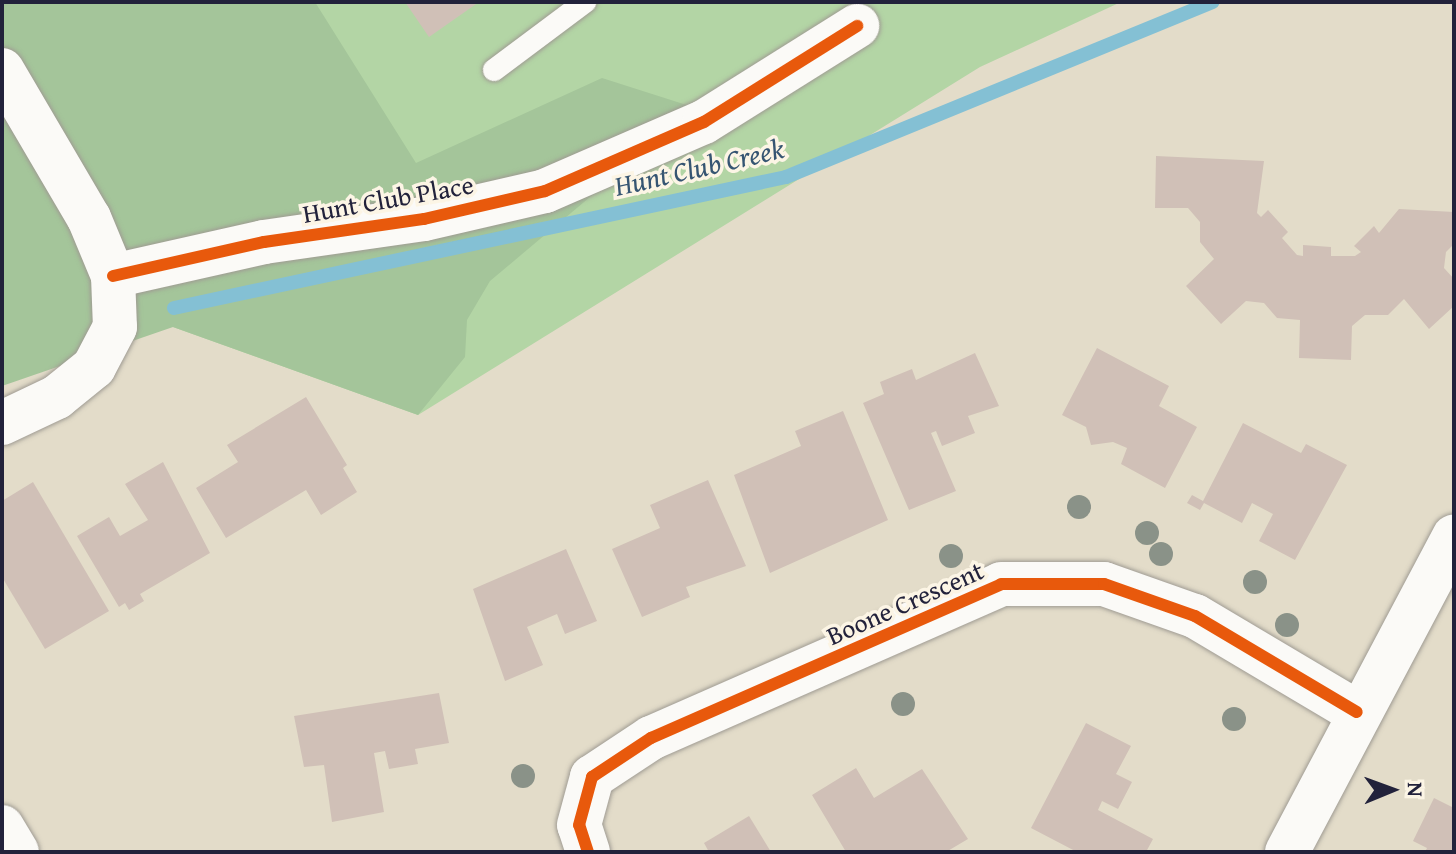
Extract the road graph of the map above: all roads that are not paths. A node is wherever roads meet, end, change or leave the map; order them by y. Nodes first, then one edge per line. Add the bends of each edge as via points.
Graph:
1 (585, 2) edge
2 (849, 14) edge
3 (2, 70) edge
4 (494, 70) dead end
5 (113, 276) junction
6 (2, 423) edge
7 (1454, 537) edge
8 (1357, 712) junction
9 (2, 827) edge
10 (17, 852) edge
11 (588, 852) edge
12 (1287, 852) edge

1 - 4 lane
2 - 5 street, Hunt Club Place via 704,122 545,191 424,219 264,242
3 - 5 street via 89,218
5 - 6 street via 115,327 94,367 57,397
7 - 8 street
8 - 11 street, Boone Crescent via 1195,616 1104,584 1001,584 651,738 592,777 579,825
8 - 12 street
9 - 10 street

